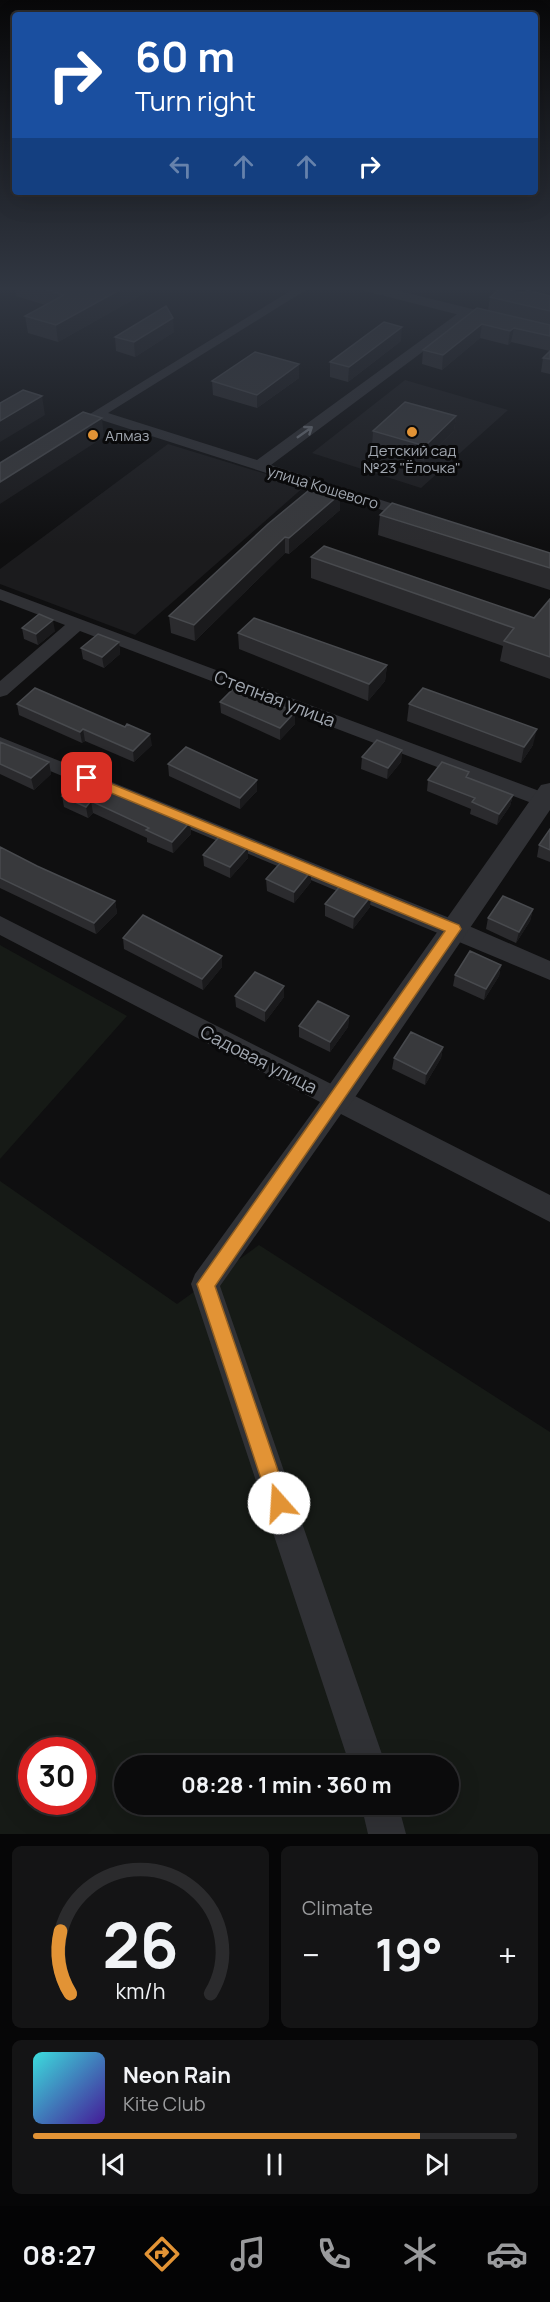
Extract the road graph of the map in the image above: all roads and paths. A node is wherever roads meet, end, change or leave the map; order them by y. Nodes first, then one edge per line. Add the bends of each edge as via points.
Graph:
1 (163, 374) edge
2 (384, 374) edge
3 (258, 466) junction
4 (436, 523) edge
5 (0, 594) edge
6 (77, 624) junction
7 (0, 691) edge
8 (0, 743) edge
9 (548, 798) edge
10 (0, 925) edge
11 (454, 929) junction
12 (550, 971) edge
13 (336, 1100) junction
14 (550, 1209) edge
15 (364, 1755) edge
16 (382, 1815) edge
17 (387, 1834) edge

1 - 3 street, улица Кошевого via 97,414
3 -> 2 street
3 - 4 street, улица Кошевого
5 - 6 street, Степная улица
6 - 7 street
6 - 9 street, Степная улица
8 - 11 street
9 - 11 street
10 - 13 street, Садовая улица
11 - 12 street
11 - 13 street
13 - 14 street, Садовая улица
13 - 15 street via 205,1284
16 - 17 street

